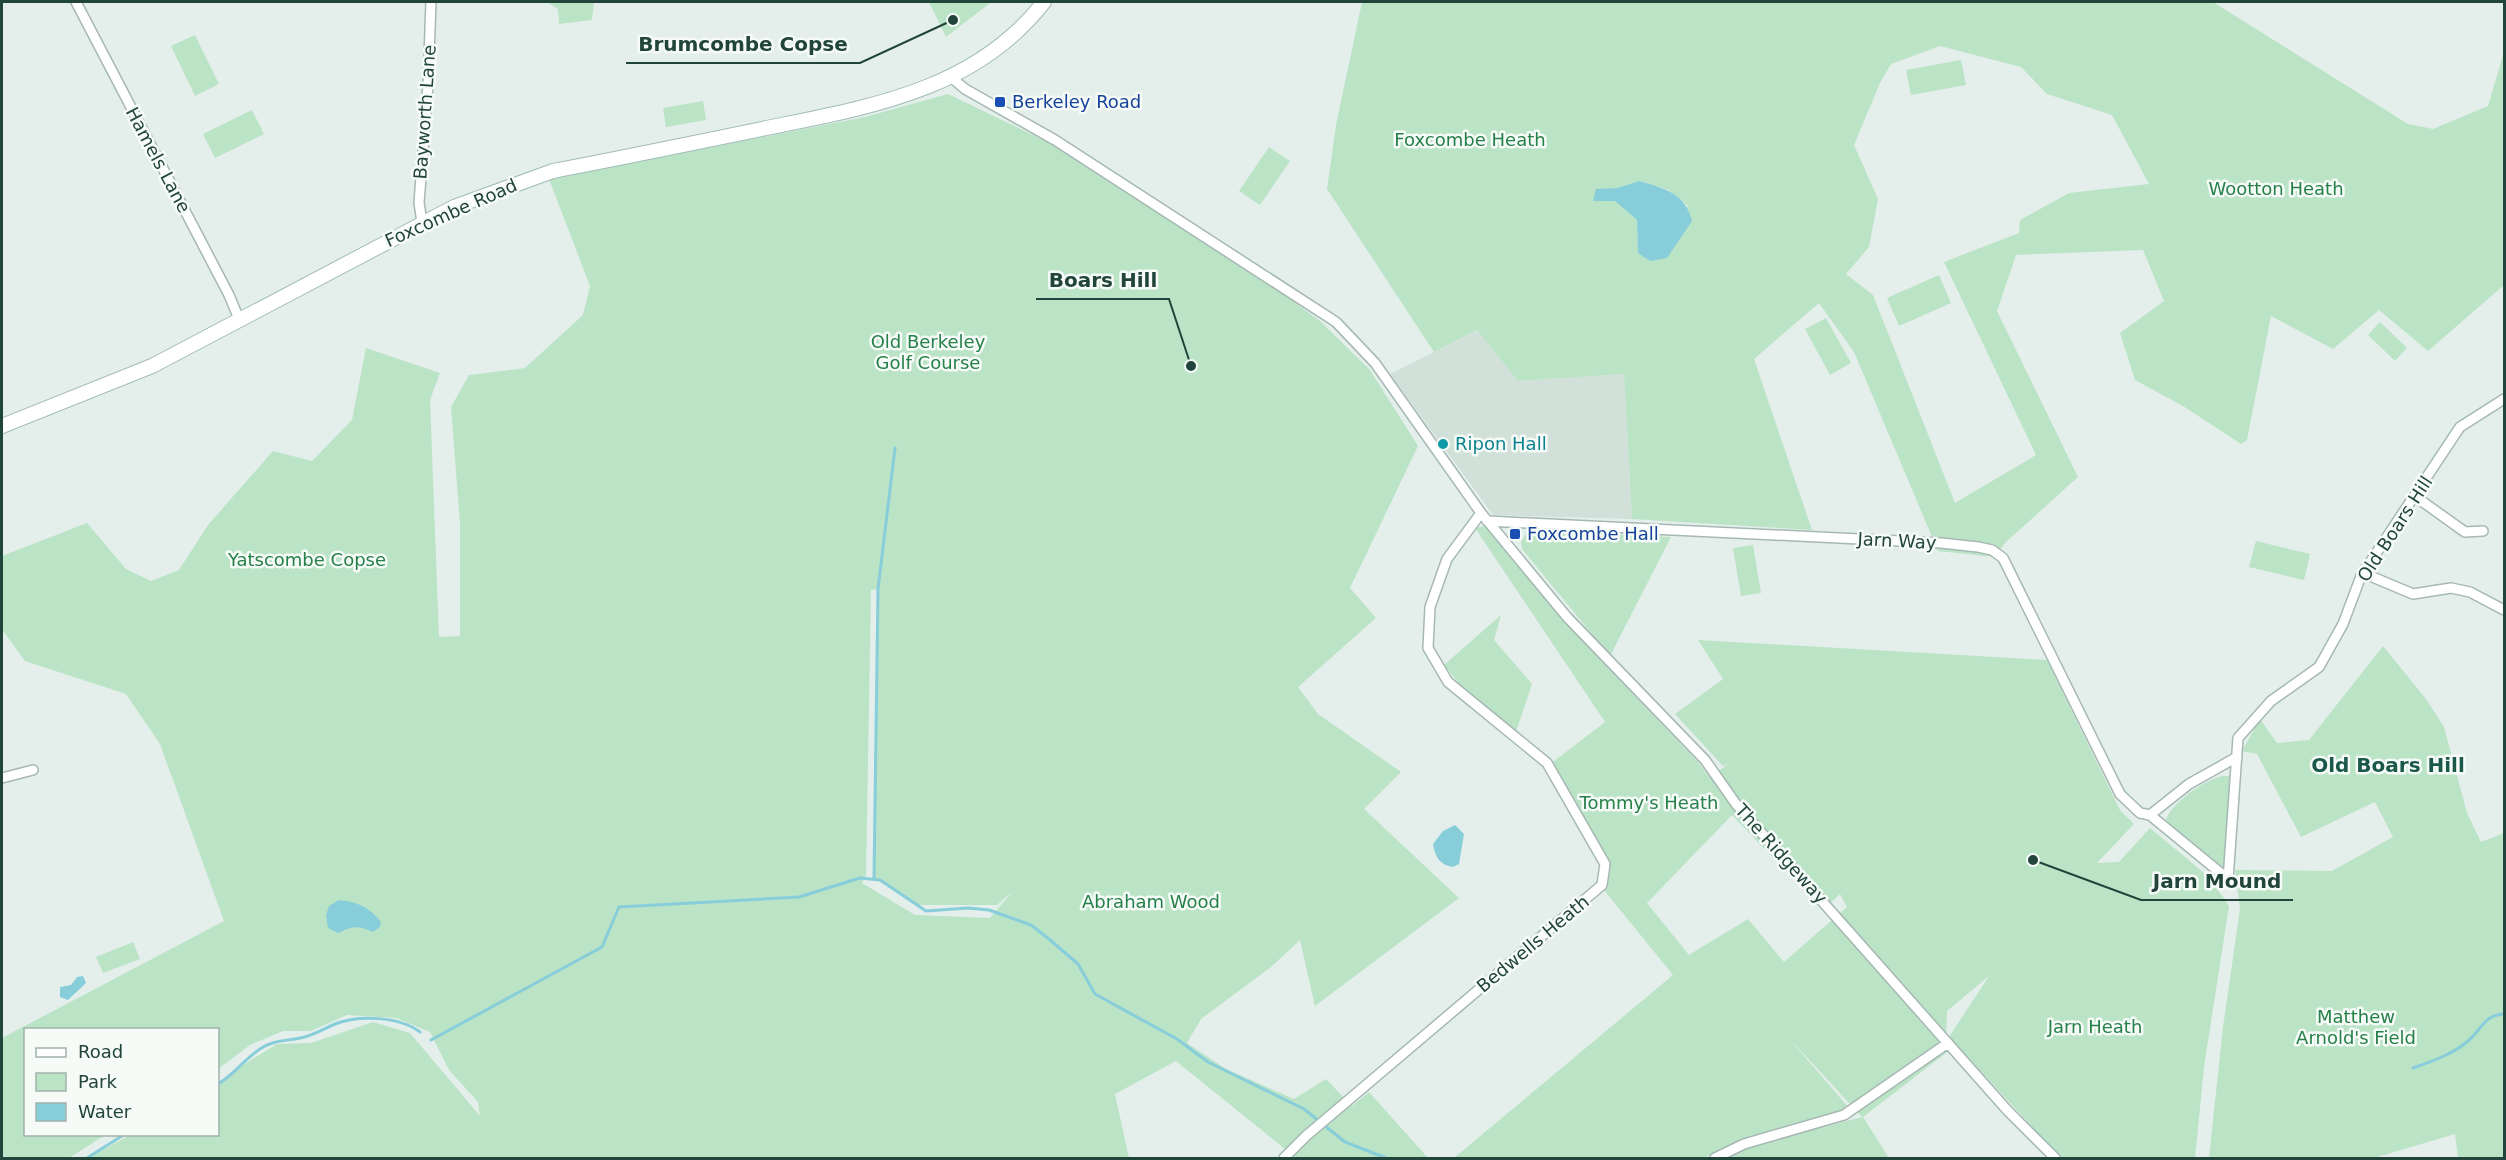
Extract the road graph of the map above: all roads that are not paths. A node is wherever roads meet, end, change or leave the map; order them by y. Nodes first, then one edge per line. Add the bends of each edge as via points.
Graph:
1 (76, 2) edge
2 (431, 2) edge
3 (1044, 2) edge
4 (952, 78) junction
5 (422, 222) junction
6 (239, 319) junction
7 (2505, 399) edge
8 (2, 426) edge
9 (2416, 497) junction
10 (1484, 517) junction
11 (2483, 531) dead end
12 (2363, 573) junction
13 (2505, 610) edge
14 (2237, 757) junction
15 (33, 770) dead end
16 (2, 778) edge
17 (2150, 815) junction
18 (2231, 882) joint
19 (1948, 1043) junction
20 (1284, 1158) edge
21 (1715, 1158) edge
22 (2055, 1158) edge

1 - 6 street, Hamels Lane
2 - 5 street, Bayworth Lane via 419,203
3 - 4 street, Foxcombe Road via 994,50
4 - 5 street, Foxcombe Road via 919,92 845,113 553,171
4 - 10 street via 1055,140 1335,322 1375,363
5 - 6 street, Foxcombe Road
6 - 8 street, Foxcombe Road via 152,366
7 - 9 street, Old Boars Hill via 2460,427
9 - 11 street via 2465,532
9 - 12 street, Old Boars Hill
10 - 17 street, Jarn Way via 1941,543 1992,550 2003,558 2120,794 2140,813
10 - 19 street, The Ridgeway via 1567,617 1705,760 1736,804
10 - 20 street, Bedwells Heath via 1447,559 1430,607 1428,648 1448,682 1547,763 1605,864 1602,885
12 - 13 street via 2413,594 2451,588 2470,592
12 - 14 street, Old Boars Hill via 2343,624 2319,667 2262,710 2238,738
14 - 17 street via 2189,784
14 - 18 street, Old Boars Hill
15 - 16 street
17 - 18 street, Jarn Way
19 - 21 street via 1844,1115 1744,1144
19 - 22 street, The Ridgeway

